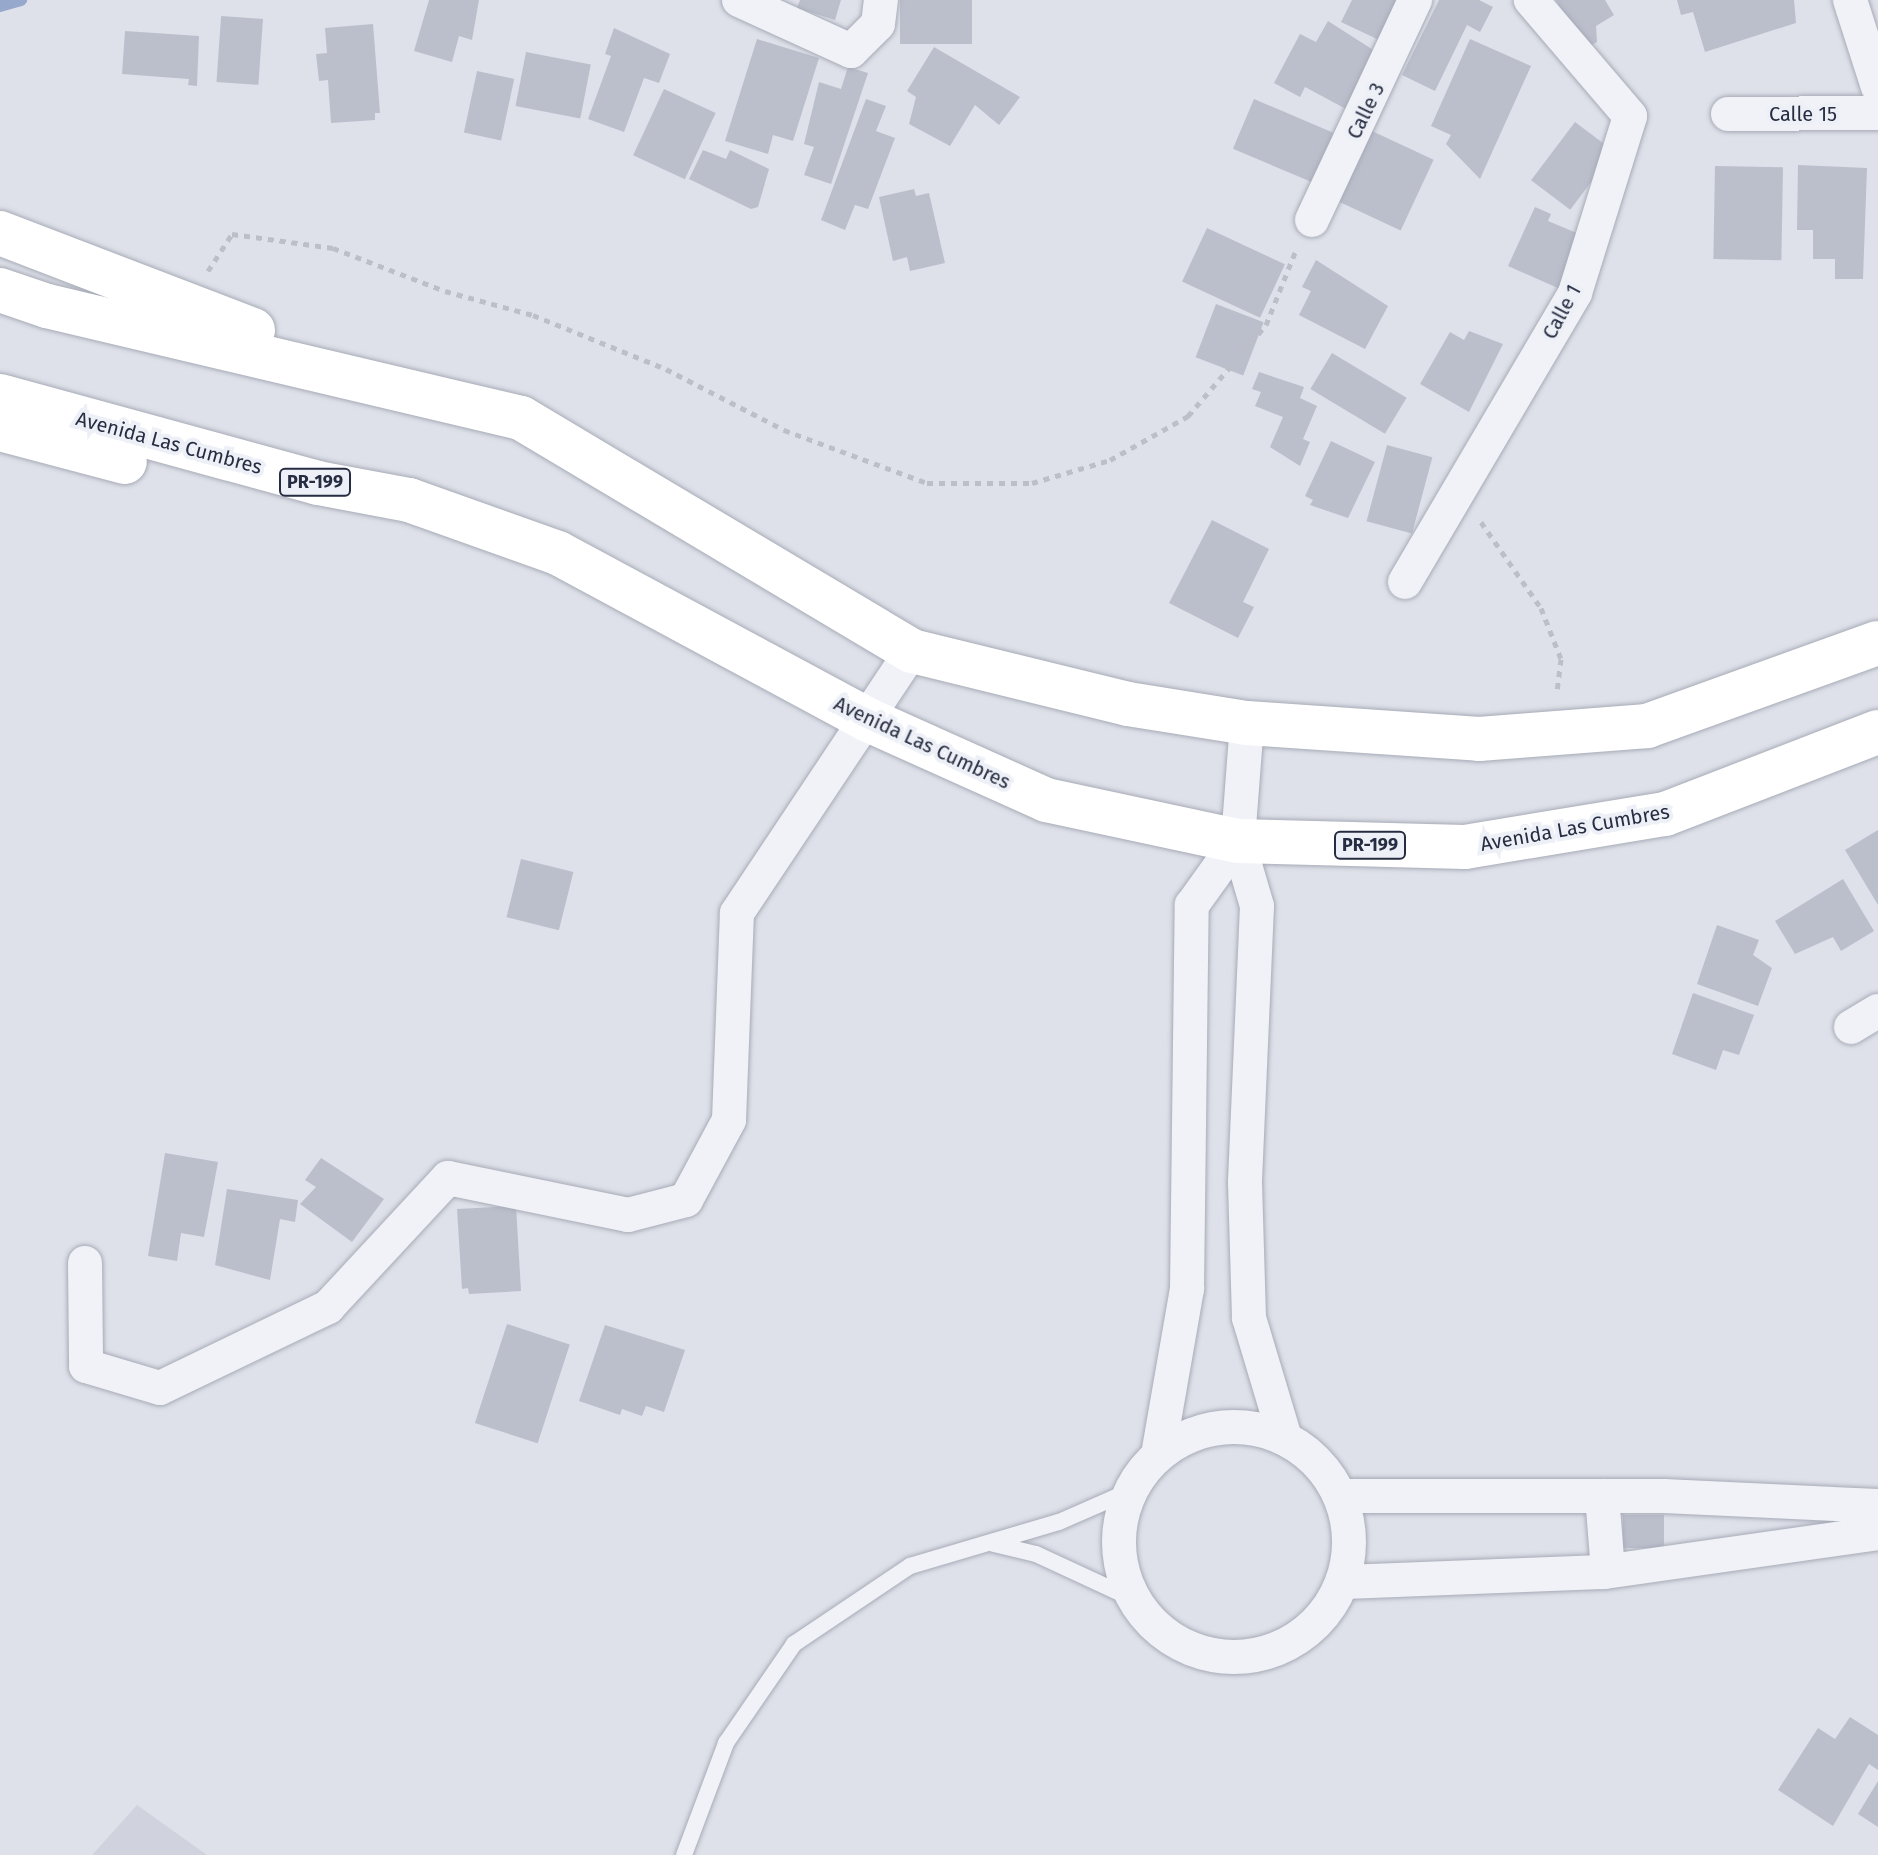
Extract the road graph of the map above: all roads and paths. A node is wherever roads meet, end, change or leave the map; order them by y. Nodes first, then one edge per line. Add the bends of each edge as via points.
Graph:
1 (739, 0) edge
2 (881, 0) edge
3 (1415, 0) edge
4 (1531, 0) edge
5 (1850, 0) edge
6 (1878, 87) edge
7 (1878, 113) edge
8 (1728, 114) dead end
9 (1312, 220) dead end
10 (0, 233) edge
11 (1296, 251) dead end
12 (0, 290) edge
13 (186, 305) junction
14 (0, 396) edge
15 (451, 401) junction
16 (0, 429) edge
17 (318, 483) junction
18 (1456, 495) junction
19 (1405, 582) dead end
20 (1878, 643) edge
21 (912, 651) junction
22 (866, 719) junction
23 (1247, 723) junction
24 (1878, 732) edge
25 (1552, 733) junction
26 (1238, 841) junction
27 (85, 1263) dead end
28 (1285, 1438) junction
29 (1158, 1455) junction
30 (1130, 1491) junction
31 (1340, 1496) junction
32 (1602, 1496) junction
33 (1878, 1506) edge
34 (1878, 1533) edge
35 (992, 1544) junction
36 (1608, 1571) junction
37 (1343, 1582) junction
38 (1133, 1599) junction
39 (684, 1855) edge

1 - 2 street via 851,51 878,24
3 - 9 street, Calle 3
4 - 18 street, Calle 1 via 1630,116 1575,293
5 - 6 street
7 - 8 street, Calle 15
10 - 13 highway
11 - 13 path via 1266,325 1188,416 1110,460 1032,483 927,483 784,430 666,369 533,315 445,291 333,248 232,234
12 - 15 highway via 47,306
13 - 15 highway
14 - 17 highway, Avenida Las Cumbres / PR-199
15 - 21 highway via 521,418
16 - 17 highway via 136,465
17 - 22 highway, Avenida Las Cumbres / PR-199 via 409,500 558,553
18 - 19 street, Calle 1
18 - 25 path via 1496,537 1541,608 1561,659
20 - 25 highway via 1647,726
21 - 22 street
21 - 23 highway via 1128,704
22 - 26 highway, Avenida Las Cumbres / PR-199 via 1046,800
22 - 27 street via 737,913 729,1120 686,1200 628,1215 448,1178 328,1307 160,1388 86,1366
23 - 25 highway via 1479,739
23 - 26 street
24 - 26 highway, Avenida Las Cumbres / PR-199 via 1665,814 1465,847
26 - 28 street via 1257,906 1245,1183 1249,1318
26 - 29 street via 1192,905 1187,1289
28 - 29 street via 1253,1428 1219,1428 1186,1437
28 - 31 street via 1318,1462
29 - 30 street
30 - 35 lane
30 - 38 street via 1119,1526 1120,1563
31 - 32 street
31 - 37 street via 1349,1524
32 - 33 street
32 - 36 street
34 - 36 street
35 - 38 lane via 1036,1554
35 - 39 lane via 910,1566 794,1644 726,1743
36 - 37 street
37 - 38 street via 1324,1614 1297,1639 1262,1654 1225,1657 1188,1648 1156,1628

